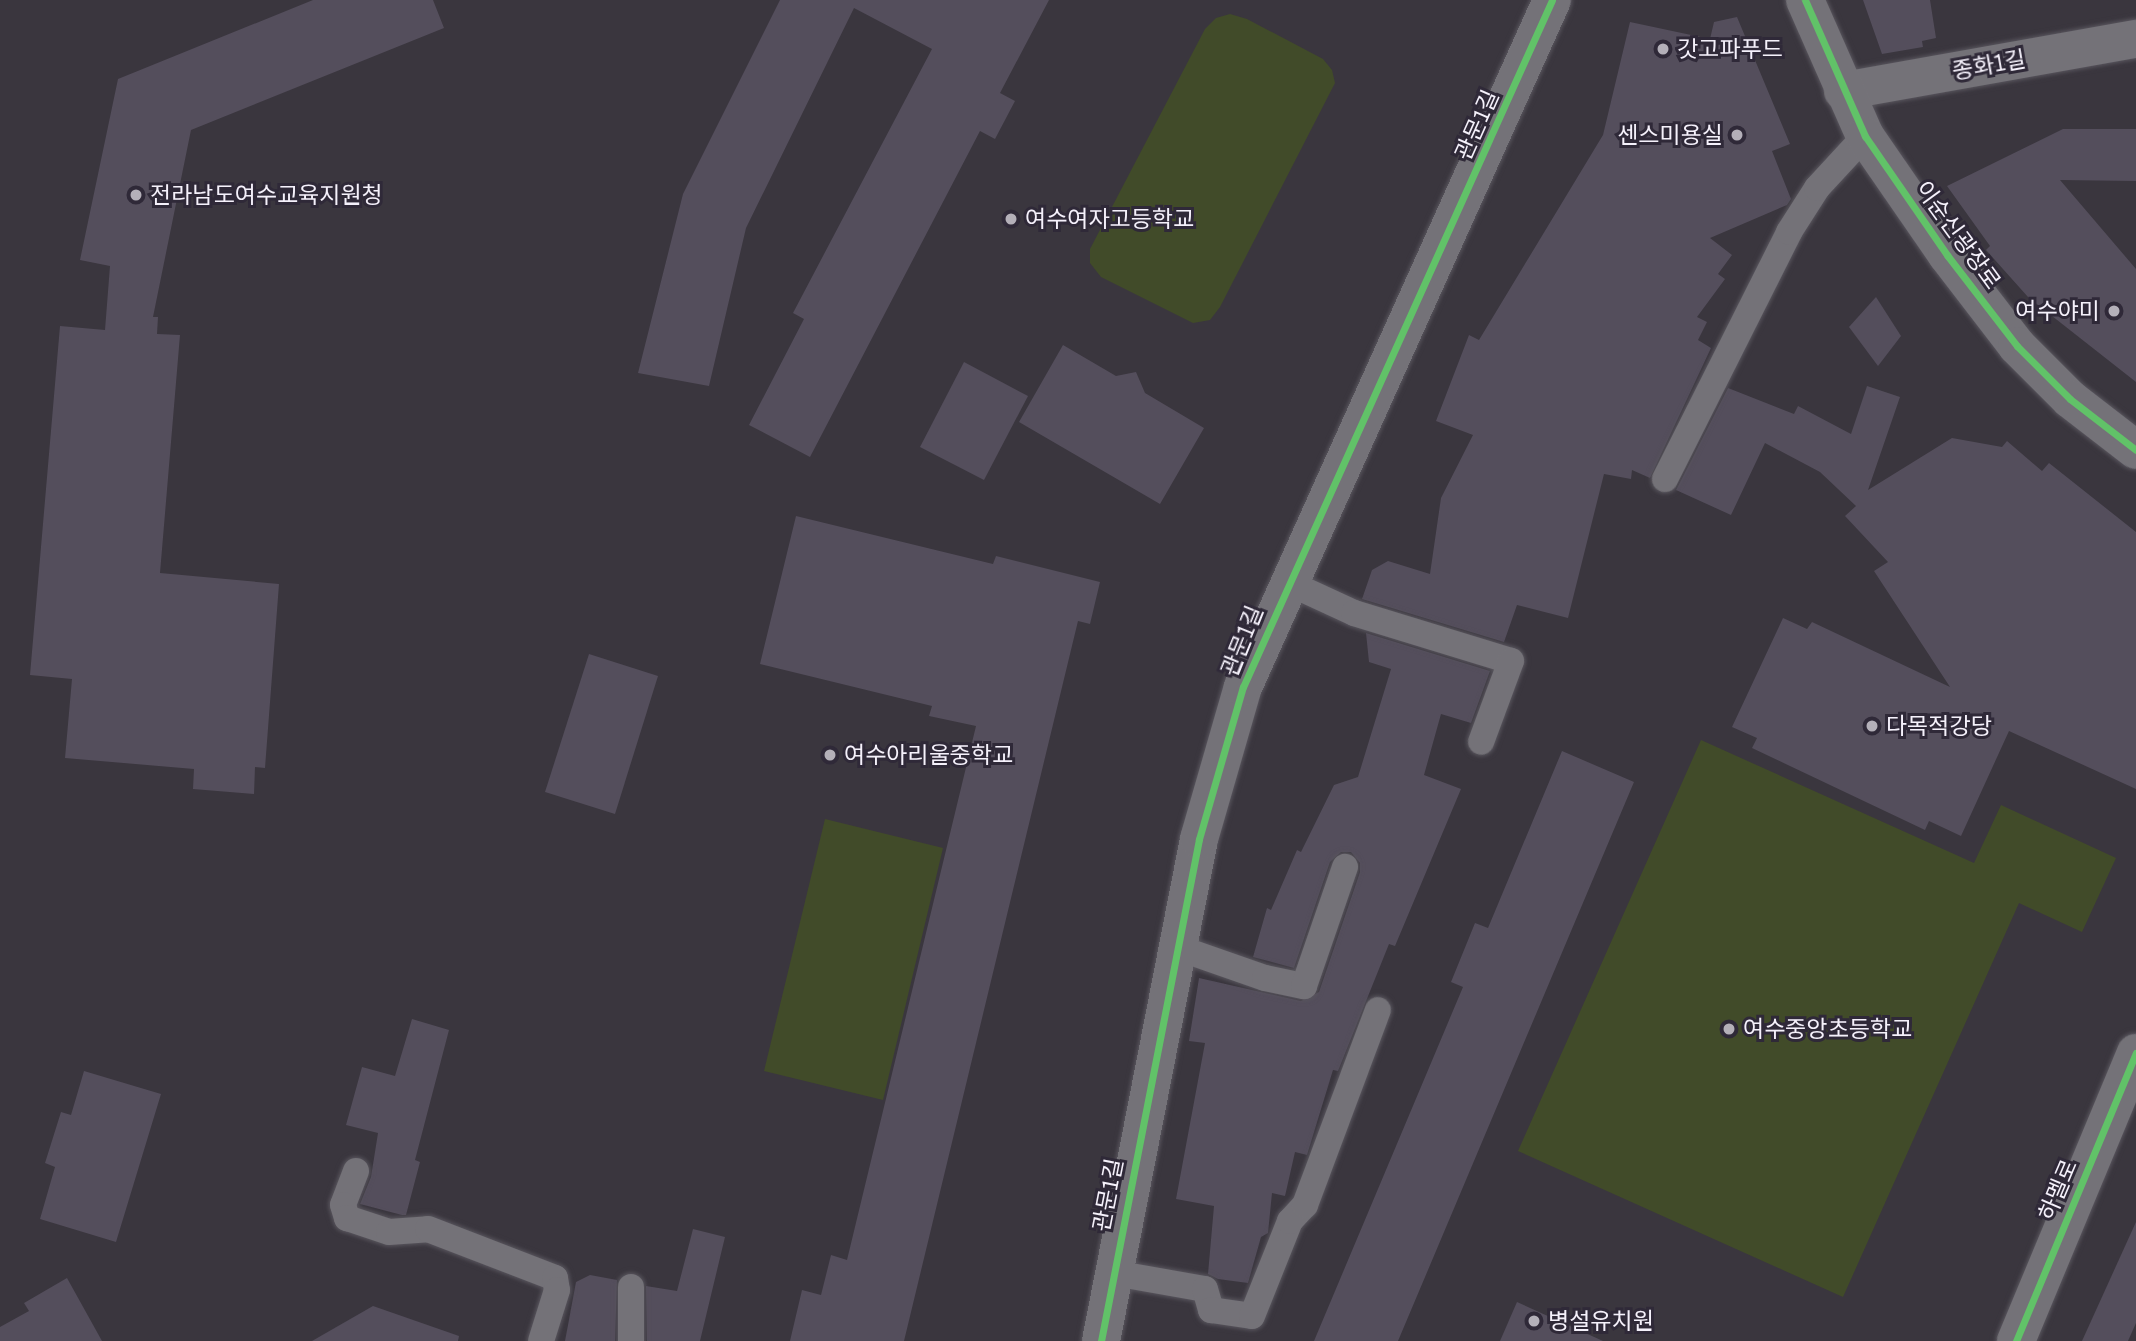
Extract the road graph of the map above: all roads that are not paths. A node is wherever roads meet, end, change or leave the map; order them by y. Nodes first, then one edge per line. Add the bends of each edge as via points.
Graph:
1 (1552, 0) edge
2 (1805, 0) edge
3 (2136, 39) edge
4 (1843, 91) junction
5 (1865, 136) junction
6 (2136, 450) edge
7 (1665, 479) dead end
8 (1287, 583) junction
9 (1481, 742) dead end
10 (1345, 867) dead end
11 (1177, 947) junction
12 (1378, 1010) dead end
13 (2136, 1053) edge
14 (356, 1171) dead end
15 (1114, 1273) junction
16 (631, 1287) dead end
17 (541, 1341) edge
18 (631, 1341) edge
19 (1101, 1341) edge
20 (2016, 1341) edge

1 - 8 street, 관문1길 via 1421,300
2 - 4 street, 이순신광장로
3 - 4 street, 종화1길
4 - 5 street, 이순신광장로
5 - 6 street, 이순신광장로 via 2017,346 2070,399
5 - 7 lane via 1817,188 1788,232
8 - 9 lane via 1354,613 1511,662
8 - 11 street, 관문1길 via 1243,687 1219,763
10 - 11 lane via 1304,986 1265,978
11 - 15 street, 관문1길
12 - 15 lane via 1305,1205 1290,1221 1252,1316 1210,1310 1205,1289
13 - 20 street, 하멜로
14 - 17 lane via 343,1205 347,1217 389,1232 428,1228 555,1278 557,1290
15 - 19 street, 관문1길
16 - 18 lane

